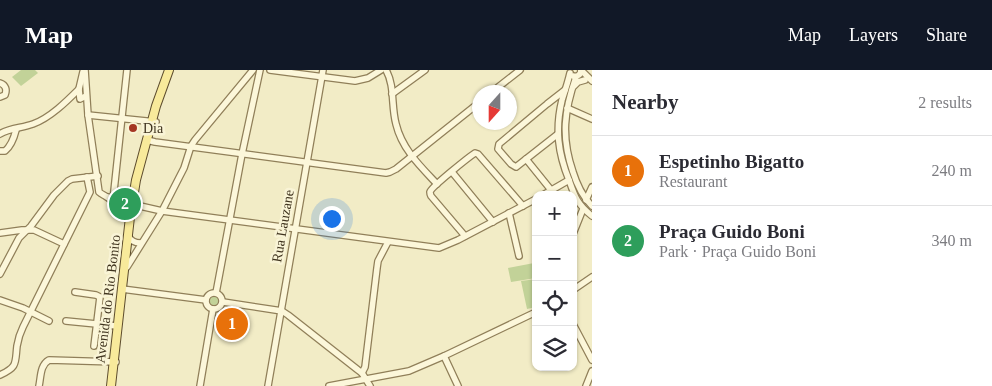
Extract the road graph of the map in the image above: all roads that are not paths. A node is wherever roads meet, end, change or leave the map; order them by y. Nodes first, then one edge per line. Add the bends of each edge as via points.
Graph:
1 (84, 70) edge
2 (127, 70) edge
3 (170, 70) edge
4 (253, 70) edge
5 (260, 70) edge
6 (270, 70) edge
7 (323, 70) edge
8 (381, 70) edge
9 (386, 70) edge
10 (425, 70) edge
11 (520, 70) edge
12 (580, 70) edge
13 (573, 74) edge
14 (322, 77) junction
15 (585, 80) junction
16 (592, 82) edge
17 (0, 83) edge
18 (501, 85) edge
19 (79, 89) junction
20 (568, 90) junction
21 (392, 94) junction
22 (0, 97) edge
23 (84, 99) junction
24 (68, 101) junction
25 (472, 108) edge
26 (567, 108) junction
27 (88, 115) junction
28 (122, 118) junction
29 (592, 119) edge
30 (154, 122) junction
31 (16, 130) junction
32 (0, 134) edge
33 (558, 134) junction
34 (149, 140) junction
35 (191, 146) junction
36 (0, 151) edge
37 (242, 154) junction
38 (412, 156) junction
39 (526, 159) junction
40 (307, 162) junction
41 (452, 172) junction
42 (98, 176) junction
43 (87, 177) junction
44 (568, 180) junction
45 (437, 184) junction
46 (592, 187) edge
47 (551, 190) joint
48 (571, 191) edge
49 (90, 192) junction
50 (100, 192) junction
51 (111, 199) junction
52 (586, 200) junction
53 (532, 201) edge
54 (134, 203) junction
55 (577, 204) edge
56 (523, 206) junction
57 (592, 206) edge
58 (583, 208) junction
59 (162, 211) junction
60 (509, 213) junction
61 (592, 216) edge
62 (130, 217) junction
63 (230, 220) junction
64 (493, 222) junction
65 (577, 224) edge
66 (27, 229) junction
67 (296, 229) junction
68 (0, 233) edge
69 (465, 236) junction
70 (130, 237) junction
71 (388, 242) junction
72 (142, 243) junction
73 (64, 244) junction
74 (519, 256) dead end
75 (127, 266) junction
76 (0, 274) edge
77 (592, 276) edge
78 (577, 287) edge
79 (123, 289) junction
80 (75, 292) dead end
81 (216, 293) junction
82 (0, 300) edge
83 (206, 300) junction
84 (222, 302) junction
85 (213, 309) junction
86 (282, 311) junction
87 (30, 312) junction
88 (532, 314) edge
89 (49, 321) dead end
90 (66, 321) dead end
91 (97, 324) junction
92 (117, 326) junction
93 (574, 326) edge
94 (94, 346) dead end
95 (444, 356) junction
96 (592, 360) edge
97 (115, 362) junction
98 (592, 371) edge
99 (0, 374) edge
100 (364, 376) junction
101 (39, 386) edge
102 (112, 386) edge
103 (200, 386) edge
104 (268, 386) edge
105 (329, 386) edge
106 (370, 386) edge
107 (458, 386) edge
108 (586, 386) edge

1 - 19 street
1 - 23 street
2 - 28 street
3 - 30 main road, Avenida do Rio Bonito
4 - 35 street
5 - 37 street
6 - 14 street
7 - 14 street, Rua Lauzane
8 - 14 street via 355,81
9 - 21 street
10 - 21 street
11 - 18 street
12 - 13 street via 580,73
12 - 16 street
13 - 15 street
13 - 20 street
14 - 40 street, Rua Lauzane
15 - 16 street
15 - 20 street
17 - 22 street via 6,92
19 - 23 street
19 - 24 street
20 - 26 street
20 - 33 street via 559,116
20 - 39 street via 498,147 516,167
21 - 38 street via 397,128
23 - 24 street
23 - 27 street
24 - 31 street via 39,122
25 - 38 street
26 - 29 street
26 - 52 street via 564,129 568,160
27 - 28 street
27 - 42 street
28 - 30 street
28 - 51 street
30 - 34 main road, Avenida do Rio Bonito
31 - 32 street
31 - 36 street via 9,148
33 - 39 street
33 - 44 street
34 - 35 street
34 - 54 main road, Avenida do Rio Bonito via 136,180
35 - 37 street
35 - 59 street via 184,168
37 - 40 street
37 - 63 street
38 - 40 street via 386,173
38 - 45 street
39 - 47 street
40 - 67 street, Rua Lauzane
41 - 45 street
41 - 56 street via 476,152
41 - 64 street
42 - 43 street
42 - 50 street
43 - 49 street
43 - 66 street via 68,181
44 - 47 street
44 - 48 street
45 - 69 street via 430,191 430,196
46 - 52 street
49 - 50 street
49 - 73 street
50 - 51 street
51 - 54 street
51 - 62 street
52 - 57 street
53 - 56 street
54 - 59 street
54 - 62 main road, Avenida do Rio Bonito
54 - 70 main road, Avenida do Rio Bonito
55 - 58 street
56 - 60 street
58 - 61 street
58 - 65 street
59 - 63 street
59 - 72 street
60 - 64 street
60 - 74 street
62 - 70 main road, Avenida do Rio Bonito
63 - 67 street
63 - 81 street
64 - 69 street
66 - 68 street
66 - 73 street
66 - 76 street
67 - 71 street
67 - 86 street, Rua Lauzane
69 - 71 street via 438,248
70 - 72 street
70 - 75 main road, Avenida do Rio Bonito
70 - 79 main road, Avenida do Rio Bonito
71 - 100 street via 378,261
72 - 75 street
73 - 87 street
75 - 79 main road, Avenida do Rio Bonito
77 - 78 street
79 - 83 street
79 - 92 main road, Avenida do Rio Bonito
79 - 97 main road, Avenida do Rio Bonito
80 - 91 street via 100,298
81 - 83 street via 208,295
81 - 84 street
82 - 87 street
83 - 85 street via 208,307
84 - 85 street
84 - 86 street
85 - 103 street
86 - 100 street
86 - 104 street, Rua Lauzane
87 - 89 street
87 - 99 street via 18,338 14,366
88 - 95 street
90 - 91 street
91 - 92 street
91 - 94 street
92 - 97 main road, Avenida do Rio Bonito
93 - 96 street
95 - 100 street via 409,371
95 - 107 street
97 - 101 street via 49,360 43,366
97 - 102 main road, Avenida do Rio Bonito
98 - 108 street
100 - 105 street
100 - 106 street

